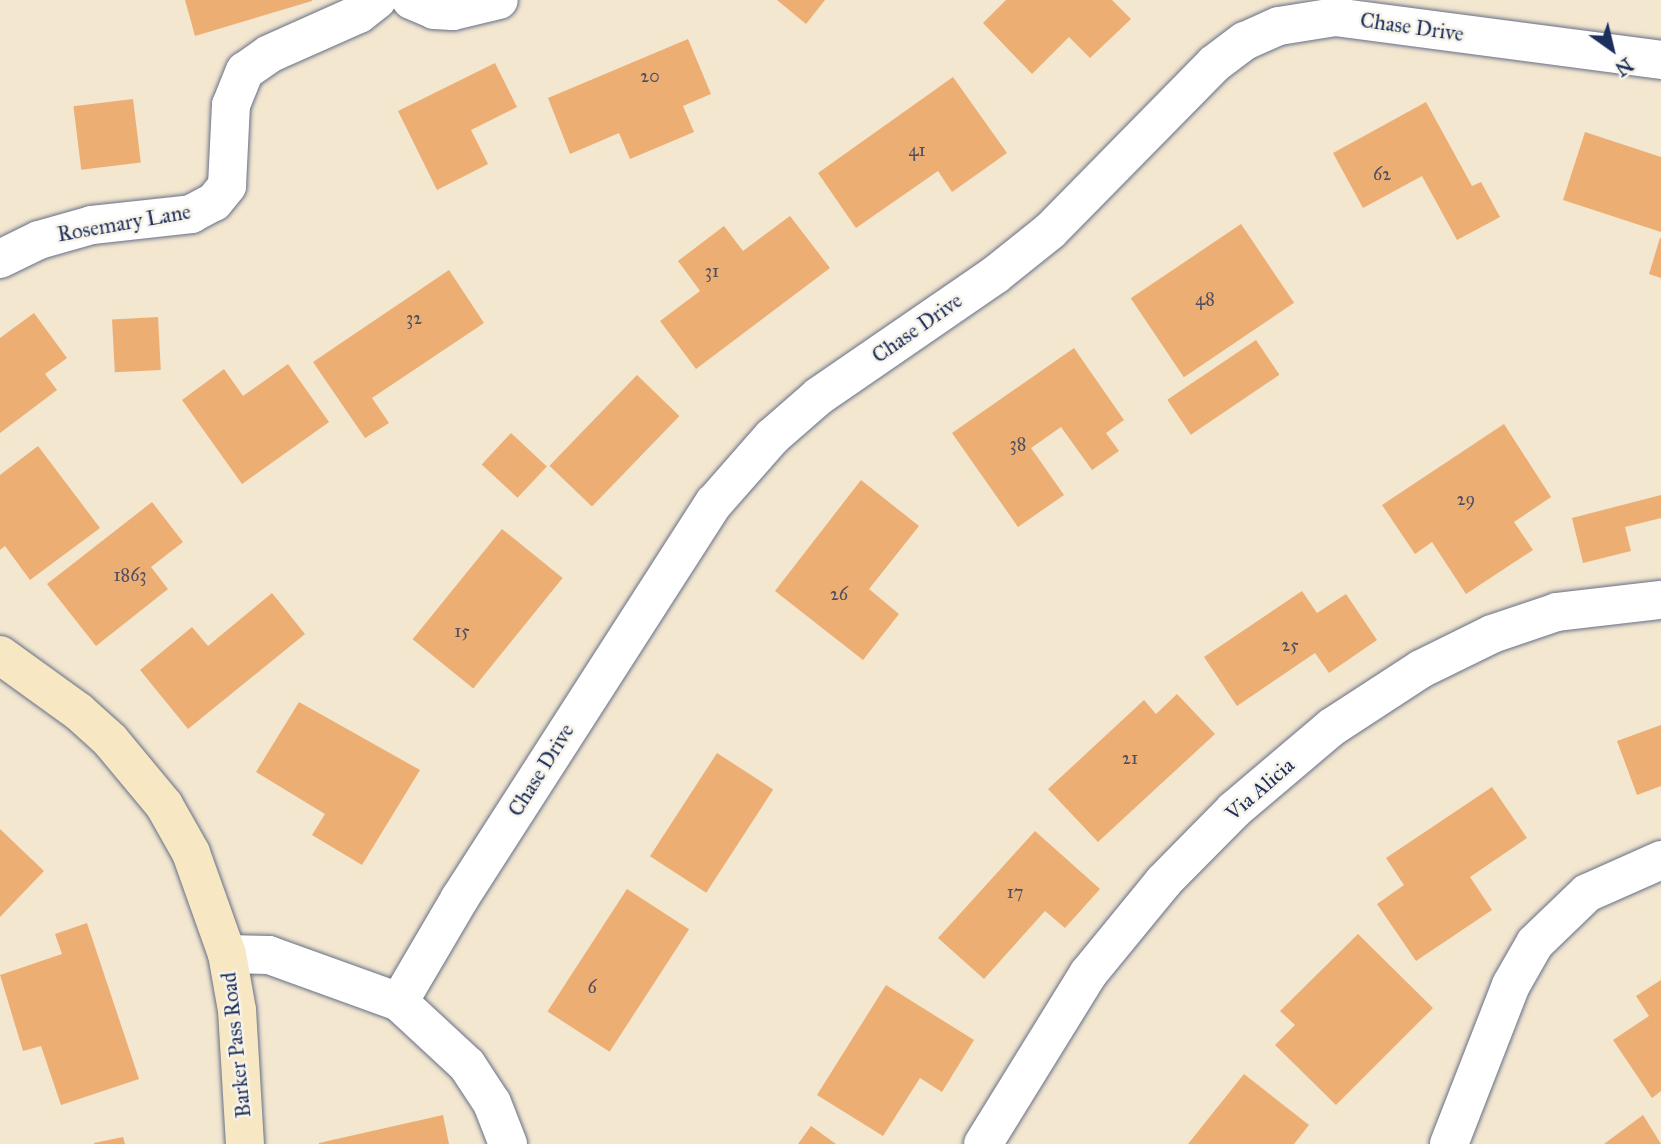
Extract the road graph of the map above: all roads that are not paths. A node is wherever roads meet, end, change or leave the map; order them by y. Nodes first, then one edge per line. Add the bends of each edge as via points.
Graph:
1 (377, 0) edge
2 (411, 0) edge
3 (499, 0) edge
4 (1661, 60) edge
5 (0, 259) edge
6 (1661, 600) edge
7 (0, 655) edge
8 (1661, 860) edge
9 (227, 954) junction
10 (399, 1002) junction
11 (245, 1144) edge
12 (508, 1144) edge
13 (983, 1144) edge
14 (1449, 1144) edge

1 - 5 street, Rosemary Lane via 359,14 291,42 246,71 230,105 227,187 214,202 191,214 92,225 39,240
2 - 3 street via 434,10 453,11
4 - 10 street, Chase Drive via 1335,17 1279,26 1245,41 1214,64 1050,231 819,396 772,437 714,503 468,886
6 - 13 street, Via Alicia via 1569,610 1492,634 1421,669 1332,727 1234,810 1164,881 1088,974
7 - 9 street, Barker Pass Road via 79,712 147,783 191,853
8 - 14 street via 1587,893 1535,943 1511,985
9 - 10 street via 269,955
9 - 11 street, Barker Pass Road via 237,1010
10 - 12 street via 467,1065 492,1103

